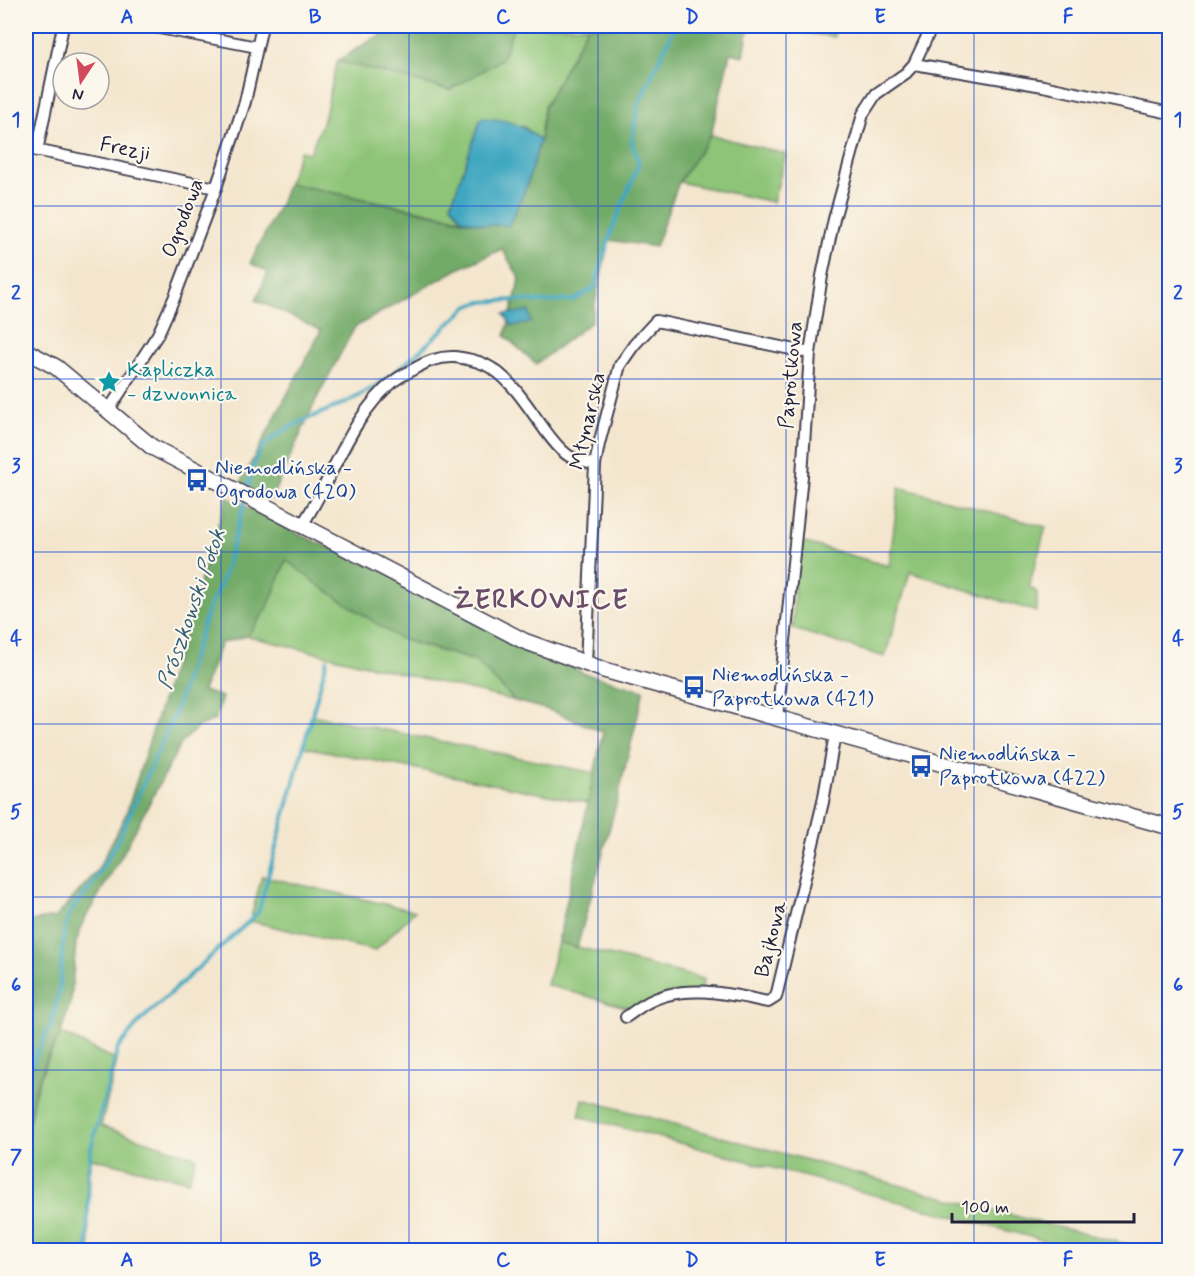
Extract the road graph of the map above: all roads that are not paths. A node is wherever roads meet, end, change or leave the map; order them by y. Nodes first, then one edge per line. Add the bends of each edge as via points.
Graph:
1 (63, 26) edge
2 (149, 26) edge
3 (261, 26) edge
4 (932, 26) edge
5 (257, 47) junction
6 (915, 64) junction
7 (1170, 113) edge
8 (26, 148) edge
9 (37, 151) junction
10 (216, 188) junction
11 (26, 351) edge
12 (810, 353) junction
13 (108, 411) junction
14 (595, 465) junction
15 (302, 525) junction
16 (586, 664) junction
17 (777, 718) junction
18 (835, 734) junction
19 (1170, 827) edge
20 (626, 1017) dead end

1 - 9 street
2 - 5 street
3 - 5 street, Ogrodowa
4 - 6 street, Paprotkowa
5 - 10 street, Ogrodowa via 245,102
6 - 7 street
6 - 12 street, Paprotkowa via 876,93 860,122 834,219
8 - 9 street, Frezji
9 - 10 street, Frezji
10 - 13 street, Ogrodowa via 158,334
11 - 13 main road via 56,367
12 - 14 street, Młynarska via 656,321 620,365
12 - 17 street, Paprotkowa via 802,476
13 - 15 main road via 152,447
14 - 15 street via 568,455 510,384 492,368 476,360 450,357 428,361 393,382 372,404 338,456
14 - 16 street, Młynarska
15 - 16 main road via 524,641
16 - 17 main road
17 - 18 main road
18 - 19 main road
18 - 20 street, Bajkowa via 824,802 776,997 768,1002 727,994 670,994 646,1003

